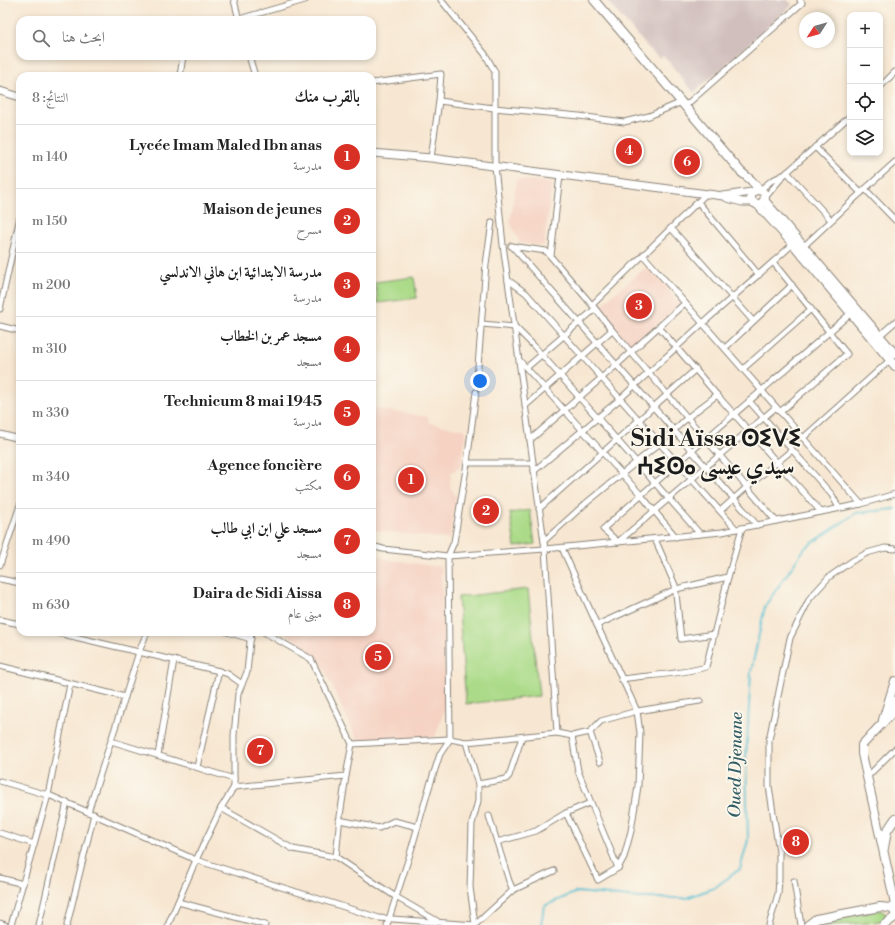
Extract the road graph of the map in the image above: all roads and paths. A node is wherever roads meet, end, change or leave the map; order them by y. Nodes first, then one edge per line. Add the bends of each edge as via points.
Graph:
1 (234, 0) edge
2 (305, 0) edge
3 (441, 0) edge
4 (594, 0) edge
5 (803, 1) edge
6 (238, 16) edge
7 (252, 16) edge
8 (182, 60) edge
9 (250, 60) edge
10 (181, 72) edge
11 (254, 72) edge
12 (895, 72) edge
13 (376, 83) edge
14 (883, 84) edge
15 (0, 91) edge
16 (16, 96) edge
17 (440, 101) junction
18 (684, 104) junction
19 (494, 108) junction
20 (847, 119) edge
21 (815, 147) junction
22 (376, 153) edge
23 (431, 158) junction
24 (895, 162) edge
25 (495, 166) junction
26 (786, 173) junction
27 (560, 175) junction
28 (865, 189) junction
29 (707, 193) junction
30 (861, 193) junction
31 (723, 196) junction
32 (757, 196) junction
33 (698, 202) junction
34 (831, 220) junction
35 (895, 220) edge
36 (492, 222) dead end
37 (671, 228) junction
38 (16, 235) edge
39 (793, 244) junction
40 (504, 245) junction
41 (512, 246) junction
42 (804, 246) junction
43 (643, 255) junction
44 (551, 256) junction
45 (773, 262) junction
46 (759, 275) junction
47 (508, 280) junction
48 (792, 285) junction
49 (732, 297) junction
50 (685, 303) junction
51 (594, 307) junction
52 (0, 309) edge
53 (811, 310) junction
54 (850, 313) junction
55 (753, 321) junction
56 (579, 322) junction
57 (895, 322) edge
58 (702, 323) junction
59 (482, 324) junction
60 (0, 326) edge
61 (515, 327) junction
62 (658, 327) junction
63 (16, 330) edge
64 (612, 330) junction
65 (830, 331) junction
66 (563, 336) junction
67 (879, 336) junction
68 (598, 343) junction
69 (676, 347) junction
70 (725, 348) junction
71 (631, 352) junction
72 (542, 355) junction
73 (581, 357) junction
74 (519, 360) junction
75 (893, 360) edge
76 (617, 365) junction
77 (526, 368) junction
78 (696, 369) junction
79 (743, 369) junction
80 (649, 373) junction
81 (560, 376) junction
82 (477, 379) dead end
83 (601, 379) junction
84 (635, 385) junction
85 (545, 389) junction
86 (762, 390) junction
87 (476, 392) dead end
88 (668, 394) junction
89 (717, 395) junction
90 (579, 398) junction
91 (620, 399) junction
92 (749, 401) junction
93 (525, 406) junction
94 (654, 407) junction
95 (776, 407) junction
96 (564, 410) junction
97 (780, 412) junction
98 (734, 414) junction
99 (597, 418) junction
100 (687, 418) junction
101 (764, 418) junction
102 (638, 420) junction
103 (583, 430) junction
104 (674, 431) junction
105 (749, 431) junction
106 (0, 434) edge
107 (16, 438) edge
108 (803, 438) junction
109 (706, 439) junction
110 (530, 440) junction
111 (616, 440) junction
112 (660, 443) junction
113 (692, 450) junction
114 (792, 450) junction
115 (602, 452) junction
116 (720, 455) junction
117 (636, 462) junction
118 (777, 462) junction
119 (467, 463) junction
120 (533, 463) junction
121 (677, 463) junction
122 (706, 467) junction
123 (534, 471) junction
124 (622, 475) junction
125 (691, 479) junction
126 (655, 483) junction
127 (747, 487) junction
128 (895, 494) edge
129 (640, 495) junction
130 (669, 498) junction
131 (734, 498) junction
132 (861, 504) junction
133 (839, 508) junction
134 (539, 509) junction
135 (654, 511) junction
136 (720, 511) junction
137 (821, 512) junction
138 (16, 517) edge
139 (776, 521) junction
140 (757, 525) junction
141 (742, 528) junction
142 (736, 529) junction
143 (700, 534) junction
144 (676, 537) junction
145 (655, 539) junction
146 (544, 541) junction
147 (618, 542) junction
148 (376, 547) edge
149 (562, 548) junction
150 (545, 549) junction
151 (895, 549) edge
152 (448, 556) junction
153 (0, 565) edge
154 (728, 577) junction
155 (0, 579) edge
156 (16, 582) edge
157 (676, 589) junction
158 (0, 620) edge
159 (16, 623) edge
160 (597, 625) junction
161 (714, 634) junction
162 (71, 636) edge
163 (145, 636) edge
164 (243, 636) edge
165 (271, 636) edge
166 (251, 638) joint
167 (139, 652) junction
168 (174, 660) junction
169 (0, 666) edge
170 (219, 672) junction
171 (621, 679) junction
172 (895, 681) edge
173 (70, 684) junction
174 (242, 684) junction
175 (125, 697) junction
176 (895, 700) edge
177 (700, 701) dead end
178 (637, 711) junction
179 (894, 713) edge
180 (882, 724) junction
181 (590, 732) junction
182 (557, 733) junction
183 (572, 736) junction
184 (522, 737) junction
185 (450, 739) junction
186 (111, 741) junction
187 (466, 742) junction
188 (352, 744) junction
189 (895, 749) edge
190 (158, 756) junction
191 (600, 762) dead end
192 (197, 767) junction
193 (346, 776) junction
194 (867, 776) junction
195 (234, 779) junction
196 (0, 781) edge
197 (478, 784) junction
198 (234, 787) junction
199 (48, 796) junction
200 (67, 802) junction
201 (590, 803) junction
202 (221, 808) junction
203 (88, 812) junction
204 (566, 813) junction
205 (94, 814) junction
206 (489, 816) dead end
207 (895, 819) edge
208 (340, 820) junction
209 (418, 827) junction
210 (0, 833) edge
211 (497, 842) junction
212 (34, 844) junction
213 (883, 852) junction
214 (336, 857) junction
215 (196, 860) junction
216 (618, 868) junction
217 (554, 871) dead end
218 (0, 878) edge
219 (794, 881) dead end
220 (22, 884) junction
221 (891, 887) junction
222 (513, 890) junction
223 (396, 897) junction
224 (895, 901) edge
225 (178, 902) junction
226 (880, 907) junction
227 (895, 912) edge
228 (895, 917) edge
229 (389, 919) junction
230 (440, 922) junction
231 (814, 922) edge
232 (0, 923) edge
233 (5, 925) edge
234 (11, 925) edge
235 (39, 925) edge
236 (67, 925) edge
237 (168, 925) edge
238 (265, 925) edge
239 (387, 925) edge
240 (475, 925) edge
241 (769, 925) edge
242 (801, 925) edge
243 (808, 925) edge
244 (884, 925) edge

1 - 6 street
2 - 7 street
3 - 19 street via 485,54 496,72
4 - 18 main road
5 - 18 street
8 - 10 street
9 - 11 street
12 - 14 street
13 - 17 street via 441,74
15 - 16 main road
17 - 19 street
17 - 23 street
18 - 19 street via 624,122
18 - 32 main road via 741,172 751,180
19 - 25 street
20 - 21 street
21 - 26 street
21 - 30 street
22 - 23 main road
23 - 25 main road
24 - 28 street
25 - 27 main road
25 - 40 street
26 - 32 street
26 - 32 street via 771,181
26 - 34 street
27 - 29 main road
27 - 44 street
28 - 30 street
28 - 35 street
29 - 31 main road
29 - 33 street
30 - 34 street
31 - 32 main road
31 - 32 main road via 737,201
32 - 39 main road
32 - 42 main road
33 - 37 street
33 - 46 street
34 - 42 street
36 - 59 street
37 - 43 street
37 - 49 street
38 - 52 street
39 - 45 street
39 - 54 main road
40 - 41 street
40 - 47 street
41 - 44 street via 546,250
41 - 56 street
42 - 67 main road
43 - 50 street
43 - 51 street
44 - 51 street
45 - 46 street
45 - 48 street
46 - 49 street
47 - 61 street
47 - 66 street via 526,293
48 - 53 street
48 - 55 street
49 - 55 street
49 - 58 street
50 - 58 street
50 - 62 street
51 - 56 street
51 - 64 street
53 - 65 street
53 - 79 street
54 - 65 street
54 - 75 main road
55 - 70 street
56 - 66 street
56 - 68 street
57 - 67 street
58 - 69 street
58 - 70 street
59 - 61 street
59 - 82 street
60 - 63 street
61 - 72 street
61 - 74 street
62 - 69 street
62 - 71 street
64 - 68 street
64 - 71 street
65 - 86 street
65 - 97 street via 848,354
66 - 72 street
66 - 73 street
67 - 75 main road
68 - 73 street
68 - 76 street
69 - 78 street
69 - 80 street
70 - 79 street
71 - 76 street
71 - 80 street
72 - 77 street
72 - 81 street
73 - 81 street
73 - 83 street
74 - 77 street
74 - 93 street
75 - 108 street
76 - 83 street
76 - 84 street
77 - 85 street
78 - 88 street
78 - 89 street
79 - 86 street
80 - 84 street
80 - 88 street
81 - 85 street
81 - 90 street
83 - 90 street
83 - 91 street
84 - 91 street
84 - 94 street
85 - 93 street
85 - 96 street
86 - 92 street
86 - 95 street
87 - 119 street
88 - 94 street
88 - 100 street
89 - 98 street
89 - 100 street
90 - 96 street
90 - 99 street
91 - 99 street
91 - 102 street
92 - 98 street
92 - 101 street
93 - 110 street
94 - 102 street
94 - 104 street
95 - 97 street
95 - 101 street
96 - 103 street
96 - 110 street
97 - 108 street
98 - 105 street
98 - 109 street
99 - 103 street
99 - 111 street
100 - 104 street
100 - 109 street
101 - 105 street
101 - 114 street
102 - 111 street
102 - 112 street
103 - 115 street
103 - 123 street
104 - 112 street
104 - 113 street
105 - 116 street
105 - 118 street
106 - 107 street
108 - 132 street
109 - 113 street
109 - 116 street
110 - 120 street
111 - 115 street
111 - 117 street
112 - 117 street
112 - 121 street
113 - 121 street
113 - 122 street
114 - 118 street
114 - 133 street via 832,495
115 - 124 street
115 - 134 street
116 - 122 street
116 - 127 street
117 - 124 street
117 - 126 street
118 - 127 street
118 - 137 street
119 - 120 street
119 - 152 street via 454,542
120 - 123 street
121 - 125 street
121 - 126 street
122 - 125 street
122 - 131 street
123 - 134 street
124 - 129 street
124 - 146 street
125 - 130 street
125 - 136 street
126 - 129 street
126 - 130 street
127 - 131 street
127 - 139 street
128 - 132 street
129 - 135 street
129 - 147 street via 603,529
130 - 135 street
130 - 143 street
131 - 136 street
131 - 140 street
132 - 133 street
133 - 137 street
134 - 146 street
135 - 144 street
135 - 147 street
136 - 142 street
137 - 139 street
138 - 153 street
139 - 140 street
140 - 141 street
141 - 142 street
141 - 154 street
142 - 143 street
143 - 144 street
144 - 145 street
145 - 147 street
145 - 157 street
146 - 150 street
147 - 149 street
148 - 152 street
149 - 150 street
149 - 160 street
150 - 152 street
150 - 182 street
151 - 241 street via 885,548 867,553 828,577 810,598 790,638 769,740 769,786 779,852 778,894
152 - 185 street
154 - 157 street
154 - 161 street
155 - 156 street
157 - 160 street
157 - 161 street via 681,639
158 - 159 street
160 - 171 street
161 - 171 street via 706,667 686,673
162 - 167 street
163 - 167 street
164 - 166 street
165 - 188 street via 311,660
166 - 174 street via 247,672
167 - 168 street
167 - 175 street
168 - 170 street
168 - 190 street
169 - 173 street
170 - 174 street via 228,674
170 - 192 street
171 - 178 street
172 - 180 main road
173 - 175 street
173 - 199 street
174 - 195 street via 238,694 234,735
175 - 186 street
176 - 179 main road
177 - 178 street
178 - 181 street via 601,721
178 - 216 street via 640,733 638,786 631,831 624,857
179 - 180 main road
180 - 194 main road via 862,745
181 - 183 street
181 - 191 street
182 - 183 street
182 - 184 street
183 - 201 street via 578,772
184 - 187 street
184 - 197 street via 509,776 506,779
185 - 187 street
185 - 188 street
185 - 209 street via 440,754
186 - 190 street
186 - 203 street
187 - 197 street
188 - 193 street
189 - 194 street
190 - 192 street
192 - 195 street
193 - 198 street
193 - 208 street
194 - 213 main road
195 - 198 street
196 - 199 street
197 - 240 street via 478,801 472,824 470,887
198 - 202 street
199 - 200 street
199 - 212 street
200 - 203 street
200 - 235 street
201 - 204 street
201 - 216 street
202 - 214 street via 293,849
202 - 215 street
203 - 205 street
204 - 211 street via 536,831
204 - 216 street via 598,880
205 - 215 street
205 - 236 street
206 - 211 street
207 - 213 main road via 887,831
208 - 209 street via 379,828 394,821
208 - 214 street
209 - 223 street
210 - 212 street
211 - 222 street
212 - 220 street
213 - 221 main road
214 - 223 street
215 - 225 street
215 - 229 street
217 - 222 street
218 - 220 street
219 - 242 street
220 - 234 street
221 - 224 main road
221 - 226 main road via 890,896
222 - 240 street
223 - 229 street
223 - 230 street
224 - 227 main road
225 - 237 street
225 - 238 street
226 - 227 main road via 890,908
226 - 231 main road
228 - 244 main road
229 - 230 street
229 - 239 street
230 - 240 street
231 - 243 main road
232 - 233 street

